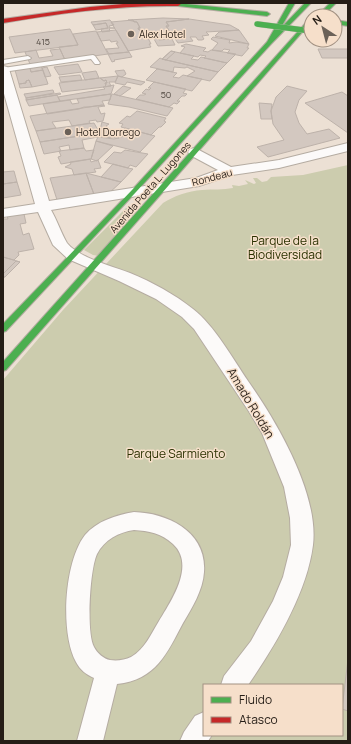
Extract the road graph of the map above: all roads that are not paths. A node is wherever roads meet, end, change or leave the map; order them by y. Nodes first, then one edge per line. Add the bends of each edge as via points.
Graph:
1 (100, 3) edge
2 (222, 3) edge
3 (292, 3) edge
4 (308, 3) edge
5 (258, 4) edge
6 (303, 18) edge
7 (3, 20) edge
8 (253, 24) dead end
9 (303, 28) edge
10 (303, 30) edge
11 (303, 32) edge
12 (269, 43) junction
13 (288, 46) junction
14 (28, 58) dead end
15 (3, 62) edge
16 (97, 63) dead end
17 (3, 69) edge
18 (348, 147) edge
19 (195, 152) junction
20 (229, 171) junction
21 (165, 187) junction
22 (134, 191) junction
23 (43, 207) junction
24 (3, 213) edge
25 (73, 256) junction
26 (95, 266) junction
27 (3, 329) edge
28 (3, 368) edge
29 (108, 672) junction
30 (234, 684) edge
31 (203, 726) edge
32 (90, 741) edge
33 (193, 741) edge

1 - 7 main road
2 - 5 main road
3 - 12 main road
4 - 12 main road, Avenida Poeta L. Lugones
6 - 7 main road via 151,4 110,6
8 - 10 main road, bridge
9 - 13 main road, Avenida Poeta L. Lugones
11 - 13 main road
12 - 22 main road, Avenida Poeta L. Lugones
13 - 19 main road, Avenida Poeta L. Lugones
14 - 15 lane
16 - 17 lane via 94,57
17 - 23 street
18 - 20 street, Rondeau via 279,164
19 - 20 street
19 - 21 main road, Avenida Poeta L. Lugones
20 - 21 street, Rondeau via 199,182
21 - 22 street, Rondeau
21 - 26 main road, Avenida Poeta L. Lugones
22 - 23 street, Rondeau
22 - 25 main road, Avenida Poeta L. Lugones
23 - 24 street, Rondeau
23 - 25 street via 61,245
25 - 26 street, Amado Roldán
25 - 27 main road, Avenida Poeta L. Lugones
26 - 28 main road, Avenida Poeta L. Lugones
26 - 30 street, Amado Roldán via 162,295 200,325 271,432 294,487 301,518 302,545 294,577 282,608 259,649
29 - 29 street via 89,661 80,643 81,574 86,554 100,535 116,525 134,520 159,523 170,528 183,540 191,555 193,572 176,614 152,654 143,664 130,670
29 - 32 street
31 - 33 street

